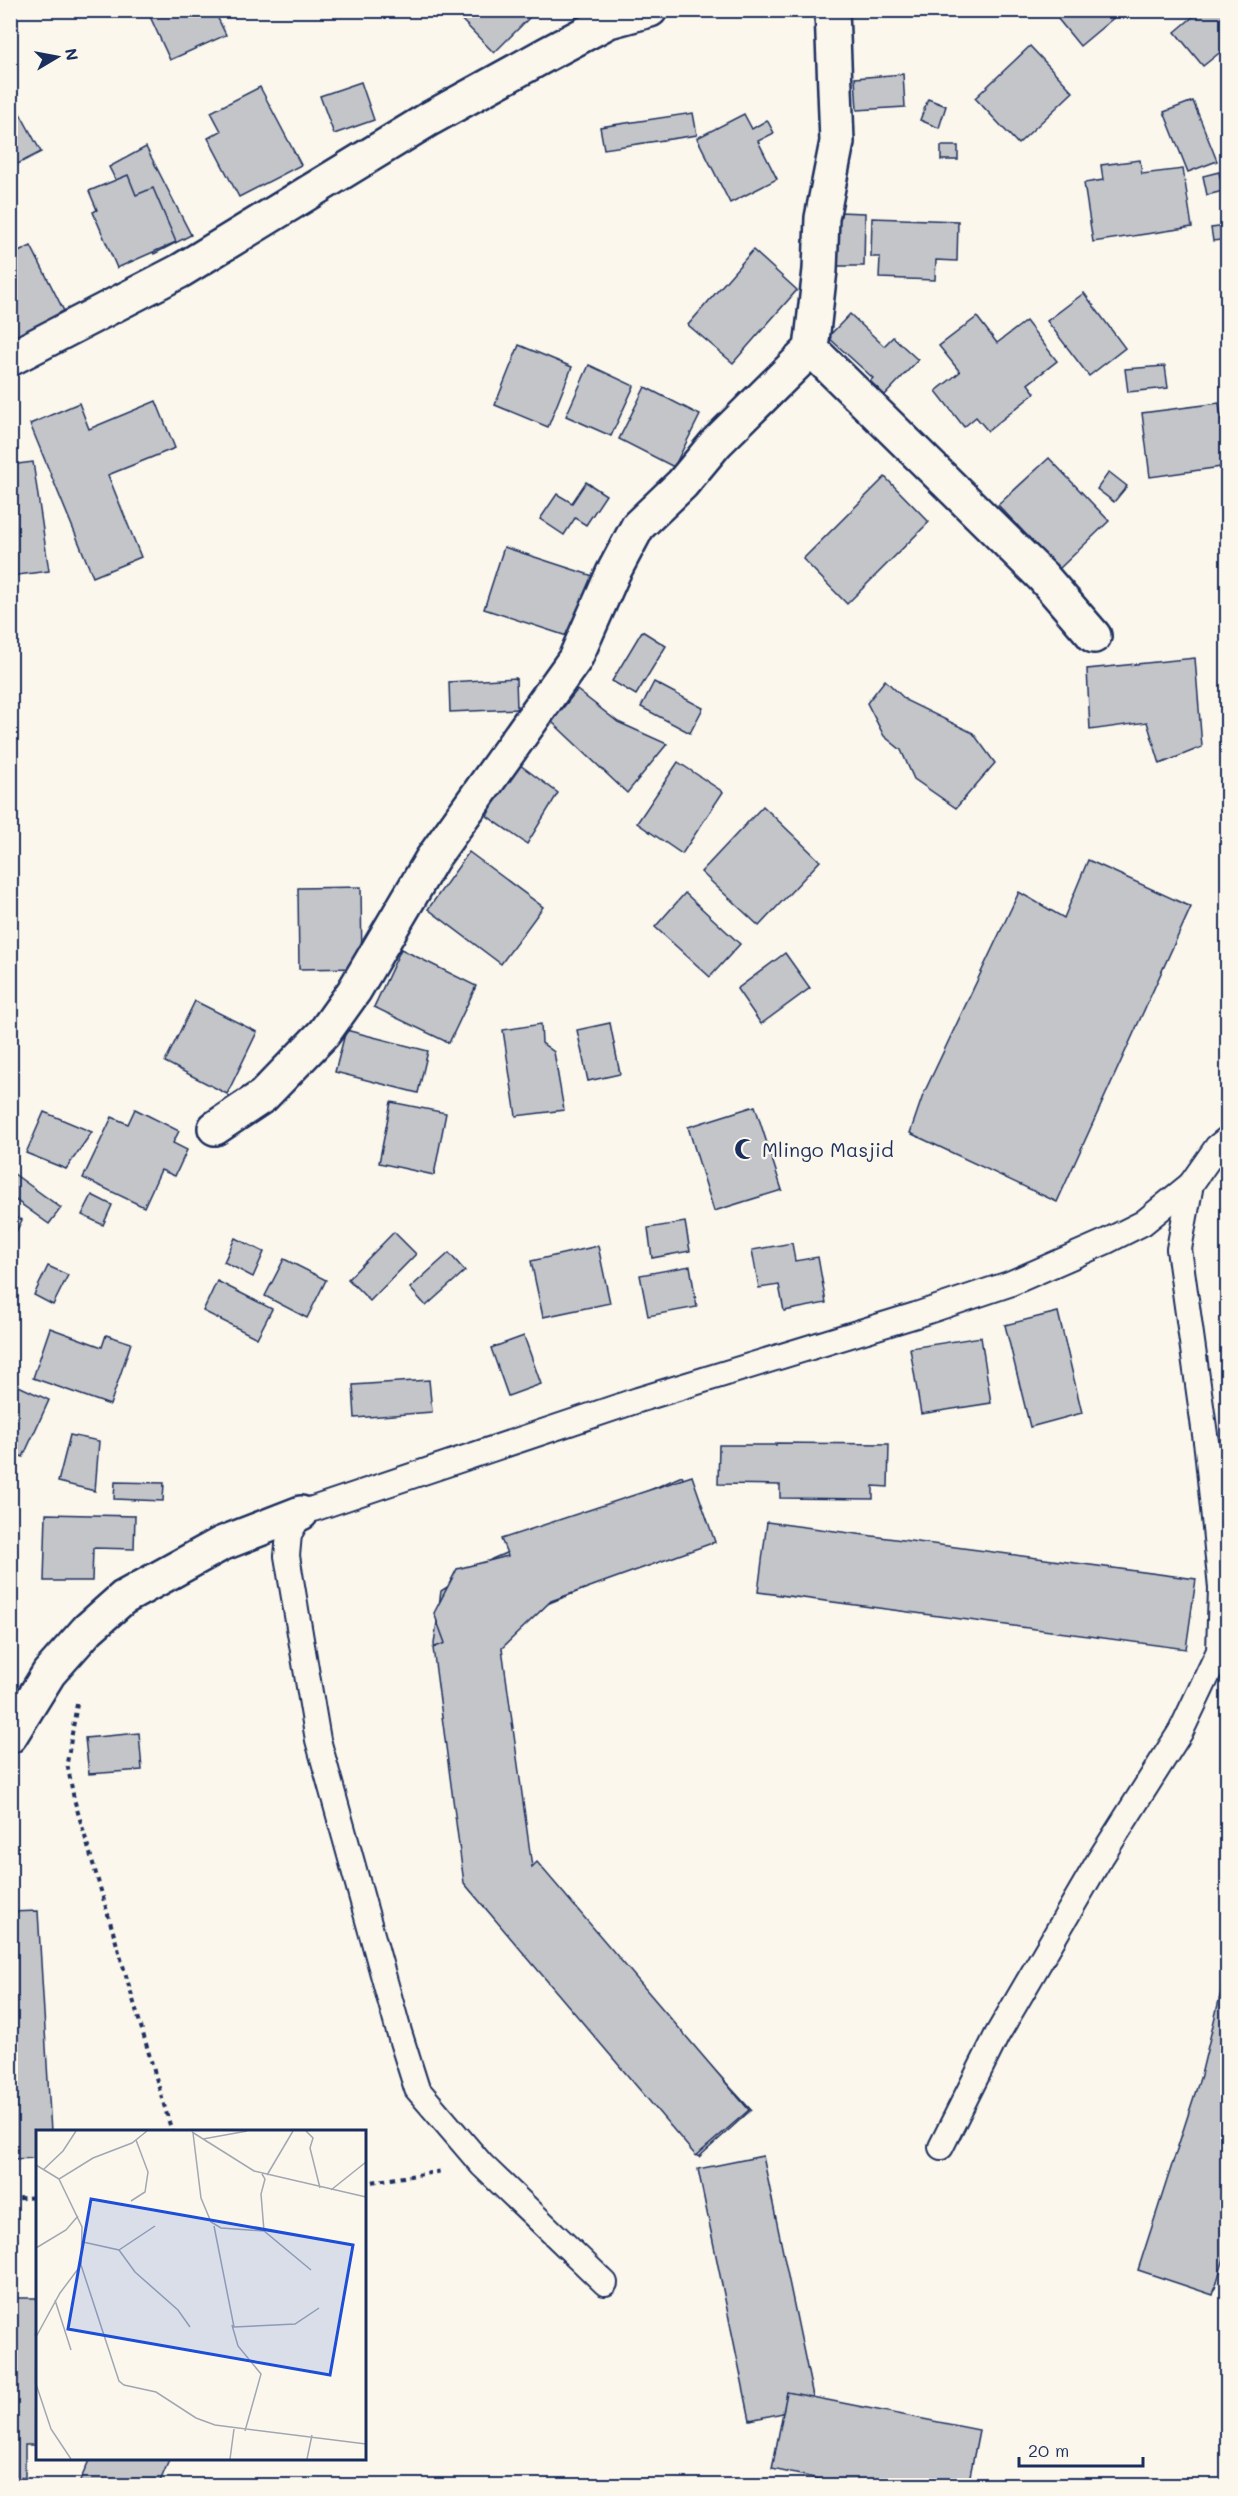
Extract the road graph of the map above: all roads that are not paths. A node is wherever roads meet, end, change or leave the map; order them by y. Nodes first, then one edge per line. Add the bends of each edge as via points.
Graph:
1 (650, 10) edge
2 (832, 10) edge
3 (603, 16) edge
4 (811, 349) junction
5 (10, 359) edge
6 (1094, 636) dead end
7 (215, 1128) dead end
8 (1227, 1138) edge
9 (1191, 1184) junction
10 (301, 1513) junction
11 (1223, 1650) edge
12 (10, 1736) edge
13 (941, 2147) dead end
14 (605, 2283) dead end

1 - 3 street
2 - 4 street via 837,142 822,218
3 - 5 street via 180,271
4 - 6 street via 1043,578
4 - 7 street via 638,526 575,659 432,859 324,1034 263,1096
8 - 9 lane
9 - 10 lane via 1143,1223 1009,1284 638,1400
9 - 11 lane via 1179,1249 1208,1449
10 - 12 street via 221,1544 123,1598 88,1629 49,1673
10 - 14 lane via 289,1534 287,1556 318,1740 417,2089 482,2165
11 - 13 lane via 1181,1731 1098,1862 997,2035

